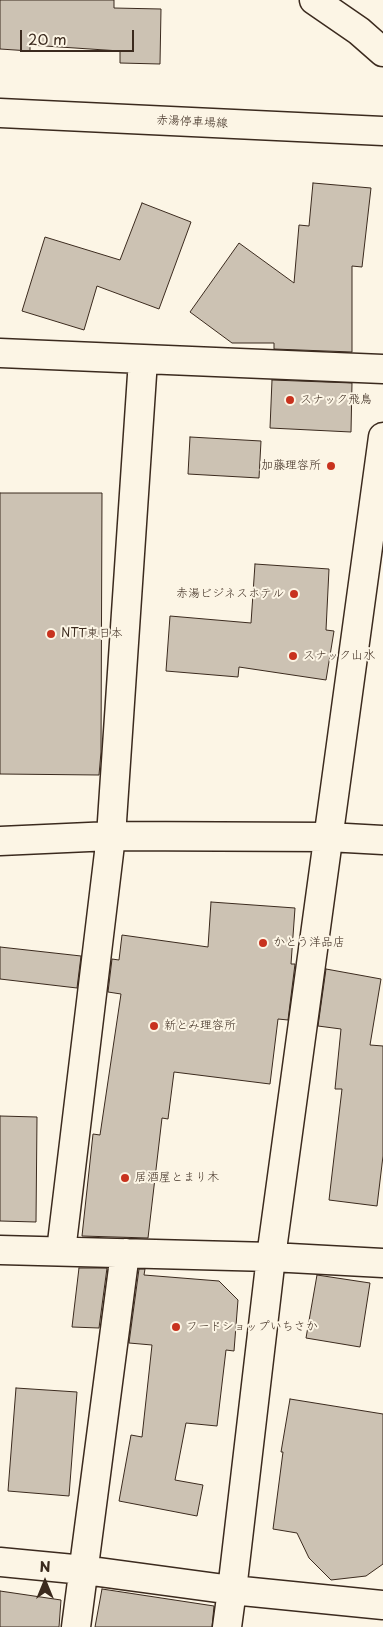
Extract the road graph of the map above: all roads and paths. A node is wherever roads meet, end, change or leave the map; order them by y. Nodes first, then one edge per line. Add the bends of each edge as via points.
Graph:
1 (314, 0) edge
2 (383, 52) edge
3 (0, 112) edge
4 (383, 131) edge
5 (0, 353) edge
6 (143, 360) junction
7 (383, 369) edge
8 (383, 437) edge
9 (379, 497) edge
10 (111, 836) junction
11 (328, 838) junction
12 (383, 840) edge
13 (0, 842) edge
14 (0, 1250) edge
15 (61, 1251) junction
16 (125, 1253) junction
17 (271, 1257) junction
18 (383, 1263) edge
19 (0, 1562) edge
20 (84, 1570) junction
21 (232, 1590) junction
22 (383, 1604) edge
23 (76, 1627) edge
24 (227, 1627) edge

1 - 2 street via 359,30
3 - 4 street, 赤湯停車場線
5 - 6 street
6 - 7 street
6 - 10 street
8 - 9 street
9 - 11 street
10 - 11 street
10 - 13 street
10 - 15 street
11 - 12 street
11 - 17 street
14 - 15 street
15 - 16 street
16 - 17 street
16 - 20 street
17 - 18 street
17 - 21 street
19 - 20 street
20 - 21 street
20 - 23 street
21 - 22 street
21 - 24 street

